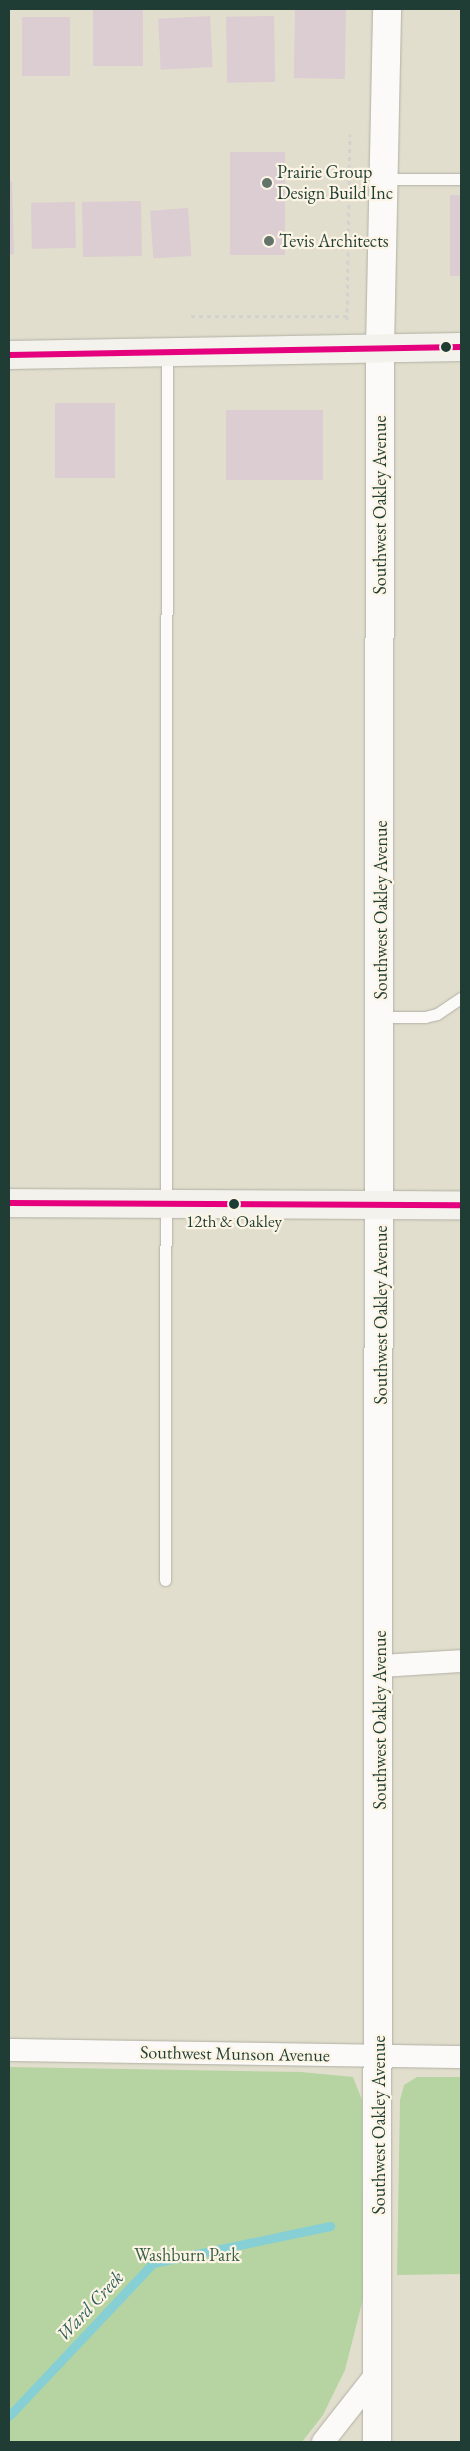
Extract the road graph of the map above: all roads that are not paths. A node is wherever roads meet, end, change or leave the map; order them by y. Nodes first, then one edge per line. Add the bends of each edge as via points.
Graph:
1 (387, 9) edge
2 (461, 178) edge
3 (383, 179) junction
4 (380, 348) junction
5 (461, 348) edge
6 (167, 352) junction
7 (9, 355) edge
8 (461, 998) edge
9 (381, 1017) junction
10 (168, 1202) junction
11 (9, 1203) edge
12 (381, 1205) junction
13 (461, 1205) edge
14 (165, 1580) dead end
15 (461, 1661) edge
16 (380, 1666) junction
17 (9, 2050) edge
18 (379, 2056) junction
19 (461, 2057) edge
20 (378, 2372) junction
21 (323, 2442) edge
22 (377, 2442) edge

1 - 3 street, Southwest Oakley Avenue
2 - 3 lane
3 - 4 street, Southwest Oakley Avenue
4 - 5 main road
4 - 6 main road
4 - 9 street, Southwest Oakley Avenue
6 - 7 main road
6 - 10 lane
8 - 9 lane via 437,1014 425,1017
9 - 12 street, Southwest Oakley Avenue
10 - 11 main road
10 - 12 main road
10 - 14 lane
12 - 13 main road
12 - 16 street, Southwest Oakley Avenue
15 - 16 street
16 - 18 street, Southwest Oakley Avenue
17 - 18 street, Southwest Munson Avenue
18 - 19 street, Southwest Munson Avenue
18 - 20 street, Southwest Oakley Avenue
20 - 21 street
20 - 22 street, Southwest Oakley Avenue

